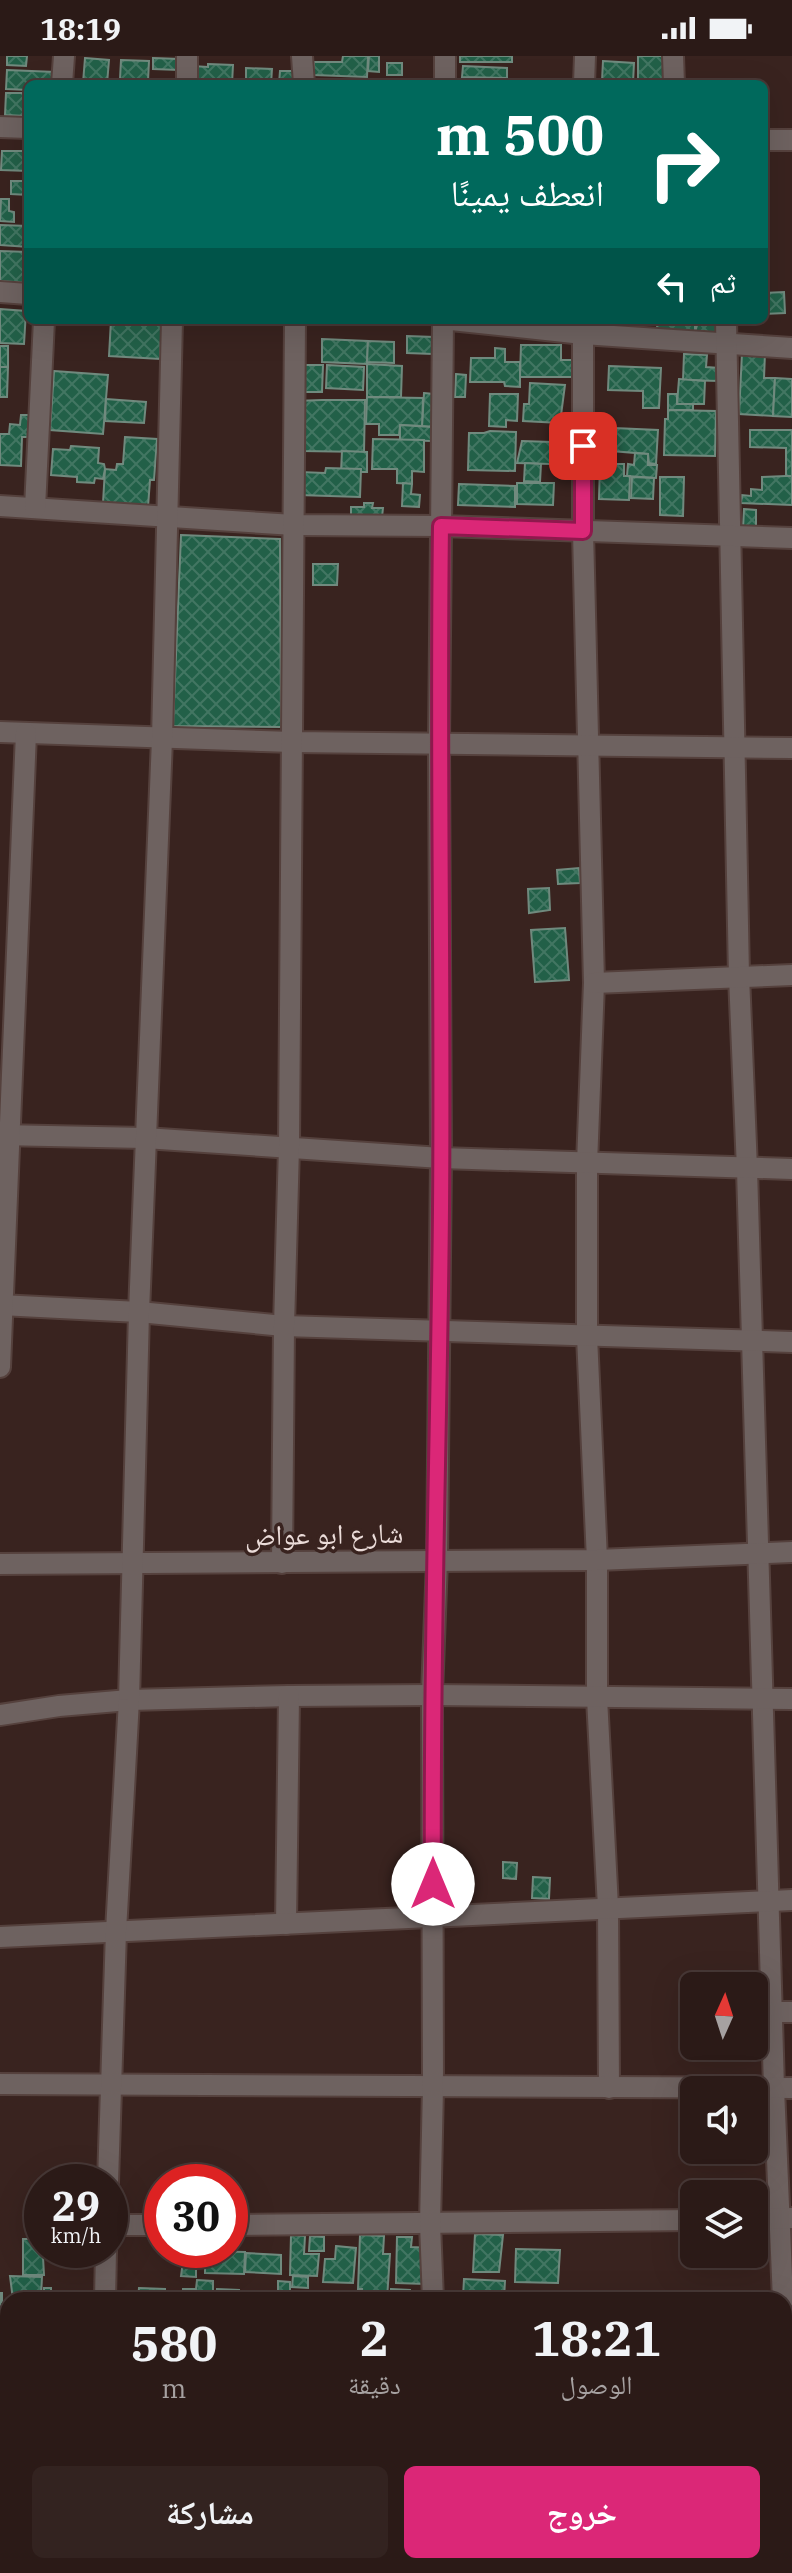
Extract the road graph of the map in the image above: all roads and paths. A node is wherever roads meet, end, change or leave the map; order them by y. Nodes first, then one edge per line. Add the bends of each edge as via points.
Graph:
1 (64, 56) edge
2 (187, 56) edge
3 (302, 56) edge
4 (445, 56) edge
5 (585, 56) edge
6 (673, 56) edge
7 (62, 80) edge
8 (187, 80) edge
9 (304, 80) edge
10 (445, 80) edge
11 (584, 80) edge
12 (674, 80) edge
13 (0, 127) edge
14 (24, 128) edge
15 (768, 140) edge
16 (792, 140) edge
17 (0, 292) edge
18 (24, 294) edge
19 (44, 324) edge
20 (172, 324) edge
21 (295, 324) edge
22 (443, 324) edge
23 (526, 324) edge
24 (726, 324) edge
25 (583, 327) edge
26 (727, 343) junction
27 (792, 348) edge
28 (0, 506) edge
29 (35, 508) junction
30 (167, 515) junction
31 (294, 525) junction
32 (441, 526) junction
33 (583, 531) junction
34 (732, 535) junction
35 (792, 538) edge
36 (0, 732) edge
37 (26, 733) junction
38 (162, 739) junction
39 (292, 742) junction
40 (439, 743) junction
41 (587, 745) junction
42 (735, 747) junction
43 (792, 748) edge
44 (792, 975) edge
45 (739, 976) junction
46 (594, 983) junction
47 (6, 1136) edge
48 (145, 1138) junction
49 (289, 1147) junction
50 (441, 1158) junction
51 (587, 1164) junction
52 (747, 1169) junction
53 (792, 1169) edge
54 (1, 1305) edge
55 (139, 1312) junction
56 (284, 1326) junction
57 (440, 1332) junction
58 (587, 1336) junction
59 (750, 1341) junction
60 (792, 1342) edge
61 (0, 1367) edge
62 (758, 1552) junction
63 (792, 1552) edge
64 (437, 1560) junction
65 (597, 1560) junction
66 (132, 1562) junction
67 (282, 1563) junction
68 (0, 1564) edge
69 (432, 1695) junction
70 (289, 1696) junction
71 (597, 1698) junction
72 (763, 1698) junction
73 (792, 1699) edge
74 (129, 1700) junction
75 (0, 1715) edge
76 (770, 1900) junction
77 (792, 1900) edge
78 (608, 1907) junction
79 (433, 1916) junction
80 (286, 1924) junction
81 (116, 1931) junction
82 (0, 1937) edge
83 (782, 2012) edge
84 (0, 2084) edge
85 (112, 2086) junction
86 (433, 2087) junction
87 (609, 2088) junction
88 (783, 2088) edge
89 (109, 2164) edge
90 (786, 2218) edge
91 (680, 2220) edge
92 (430, 2224) junction
93 (248, 2225) edge
94 (106, 2268) edge
95 (105, 2292) edge
96 (433, 2292) edge
97 (783, 2292) edge

1 - 7 street
2 - 8 street
3 - 9 street
4 - 10 street
5 - 11 street
6 - 12 street
13 - 14 street
15 - 16 street
17 - 18 street
19 - 29 street
20 - 30 street
21 - 31 street
22 - 32 street
23 - 25 street
24 - 26 street
25 - 26 street
25 - 33 street
26 - 27 street
26 - 34 street
28 - 29 street
29 - 30 street
30 - 31 street
30 - 38 street
31 - 32 street
31 - 39 street
32 - 33 street
32 - 40 street
33 - 34 street
33 - 41 street
34 - 35 street
34 - 42 street
36 - 37 street
37 - 38 street
37 - 47 street
38 - 39 street
38 - 48 street
39 - 40 street
39 - 49 street
40 - 41 street
40 - 50 street
41 - 42 street
41 - 46 street
42 - 43 street
42 - 45 street
44 - 45 street
45 - 46 street
45 - 52 street
46 - 51 street
47 - 48 street
47 - 54 street
48 - 49 street
48 - 55 street
49 - 50 street
49 - 56 street
50 - 51 street
50 - 57 street
51 - 52 street
51 - 58 street
52 - 53 street
52 - 59 street
54 - 55 street
54 - 61 street
55 - 56 street
55 - 66 street
56 - 57 street
56 - 67 street
57 - 58 street
57 - 64 street
58 - 59 street
58 - 65 street
59 - 60 street
59 - 62 street
62 - 63 street, شارع ابو عواض
62 - 65 street, شارع ابو عواض
62 - 72 street
64 - 65 street, شارع ابو عواض
64 - 67 street, شارع ابو عواض
64 - 69 street
65 - 71 street
66 - 67 street, شارع ابو عواض
66 - 68 street, شارع ابو عواض
66 - 74 street
69 - 70 street
69 - 71 street
69 - 79 street
70 - 74 street
70 - 80 street
71 - 72 street
71 - 78 street
72 - 73 street
72 - 76 street
74 - 75 street
74 - 81 street
76 - 77 street
76 - 78 street
76 - 83 street
78 - 79 street
78 - 87 street
79 - 80 street
79 - 86 street
80 - 81 street
81 - 82 street
81 - 85 street
83 - 88 street
84 - 85 street
85 - 86 street
85 - 89 street
86 - 87 street
86 - 92 street
87 - 88 street
88 - 90 street
90 - 97 street
91 - 92 street
92 - 93 street
92 - 96 street
94 - 95 street

